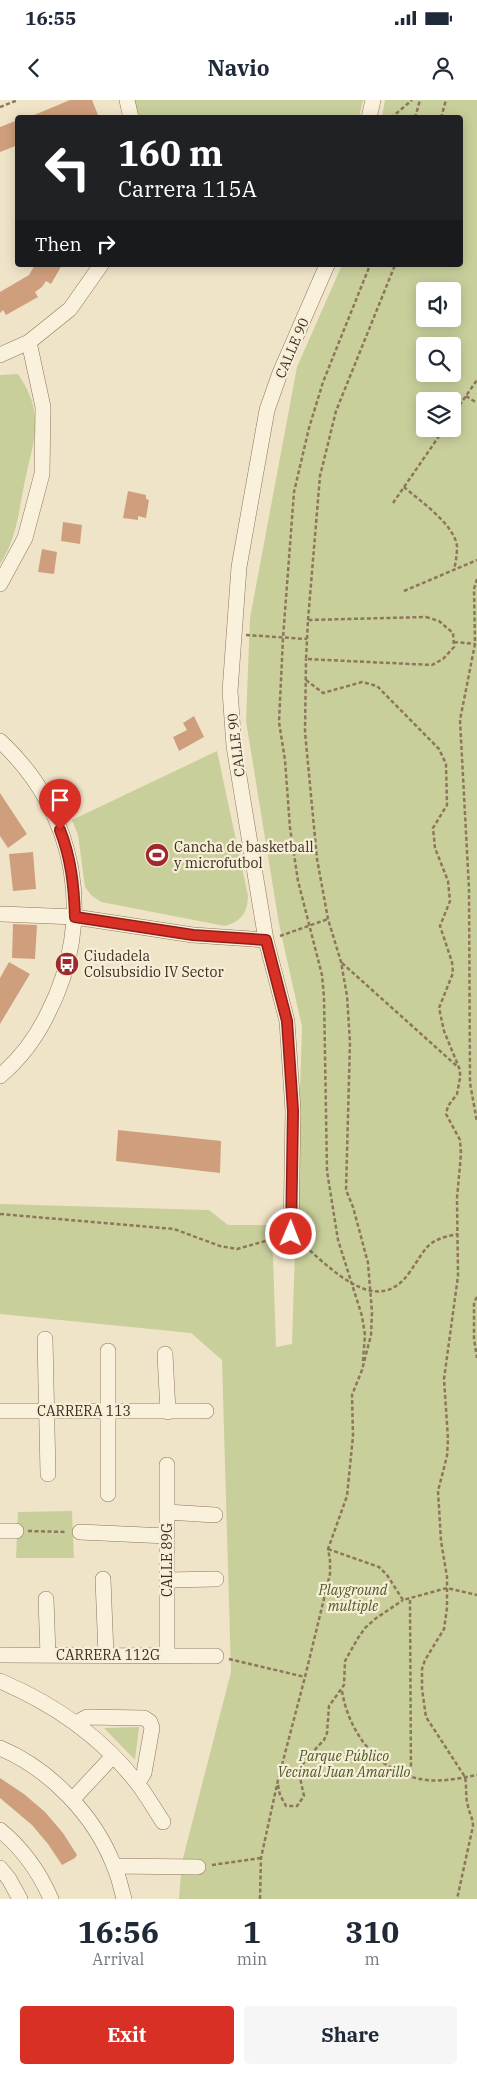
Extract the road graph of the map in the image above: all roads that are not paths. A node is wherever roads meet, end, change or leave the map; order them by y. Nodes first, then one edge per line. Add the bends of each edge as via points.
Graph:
1 (127, 100) edge
2 (373, 100) edge
3 (130, 115) edge
4 (370, 115) edge
5 (100, 267) edge
6 (326, 267) edge
7 (29, 342) junction
8 (0, 355) edge
9 (0, 584) edge
10 (0, 741) edge
11 (2, 914) dead end
12 (75, 917) junction
13 (266, 940) junction
14 (0, 1076) edge
15 (291, 1234) road end
16 (45, 1340) dead end
17 (108, 1351) dead end
18 (165, 1354) dead end
19 (0, 1411) edge
20 (46, 1411) junction
21 (108, 1411) junction
22 (206, 1411) dead end
23 (168, 1412) junction
24 (167, 1465) dead end
25 (48, 1474) dead end
26 (108, 1494) dead end
27 (168, 1512) junction
28 (215, 1515) dead end
29 (0, 1531) edge
30 (16, 1531) road end
31 (80, 1532) road end
32 (167, 1536) junction
33 (103, 1579) dead end
34 (167, 1580) junction
35 (216, 1580) dead end
36 (46, 1600) dead end
37 (0, 1655) edge
38 (48, 1655) junction
39 (167, 1655) junction
40 (106, 1656) junction
41 (216, 1656) road end
42 (0, 1681) edge
43 (76, 1723) junction
44 (0, 1748) edge
45 (113, 1756) junction
46 (138, 1784) junction
47 (72, 1800) junction
48 (163, 1822) dead end
49 (0, 1830) edge
50 (114, 1866) junction
51 (198, 1867) road end
52 (0, 1868) edge
53 (20, 1899) edge
54 (51, 1899) edge
55 (124, 1899) edge

1 - 3 street
2 - 4 street
5 - 7 street via 70,309
6 - 13 street, CALLE 90 via 267,410 238,568 232,634 230,691 234,746
7 - 8 street
7 - 9 street via 43,407 42,474 25,538
10 - 12 street via 37,782 54,813 74,881
11 - 12 street
12 - 13 street via 193,935
12 - 14 street via 72,946 56,998 41,1027
13 - 15 street, CALLE 90 via 289,1039 293,1111
16 - 20 street
17 - 21 street
18 - 23 street
19 - 20 street, CARRERA 113
20 - 21 street, CARRERA 113
20 - 25 street
21 - 23 street, CARRERA 113
21 - 26 street
22 - 23 street, CARRERA 113
24 - 27 street, CALLE 89G
27 - 28 street
27 - 32 street, CALLE 89G
29 - 30 street
31 - 32 street
32 - 34 street, CALLE 89G
33 - 40 street
34 - 35 street
34 - 39 street, CALLE 89G
36 - 38 street
37 - 38 street, CARRERA 112G
38 - 40 street, CARRERA 112G
39 - 40 street, CARRERA 112G
39 - 41 street, CARRERA 112G
42 - 43 street via 50,1705
43 - 45 street
43 - 46 street via 87,1717 144,1718 150,1722 152,1728 144,1773
44 - 47 street via 40,1771
45 - 46 street
45 - 47 street
46 - 48 street
47 - 50 street via 96,1831
49 - 54 street via 17,1844 42,1878
50 - 51 street
50 - 55 street
52 - 53 street

